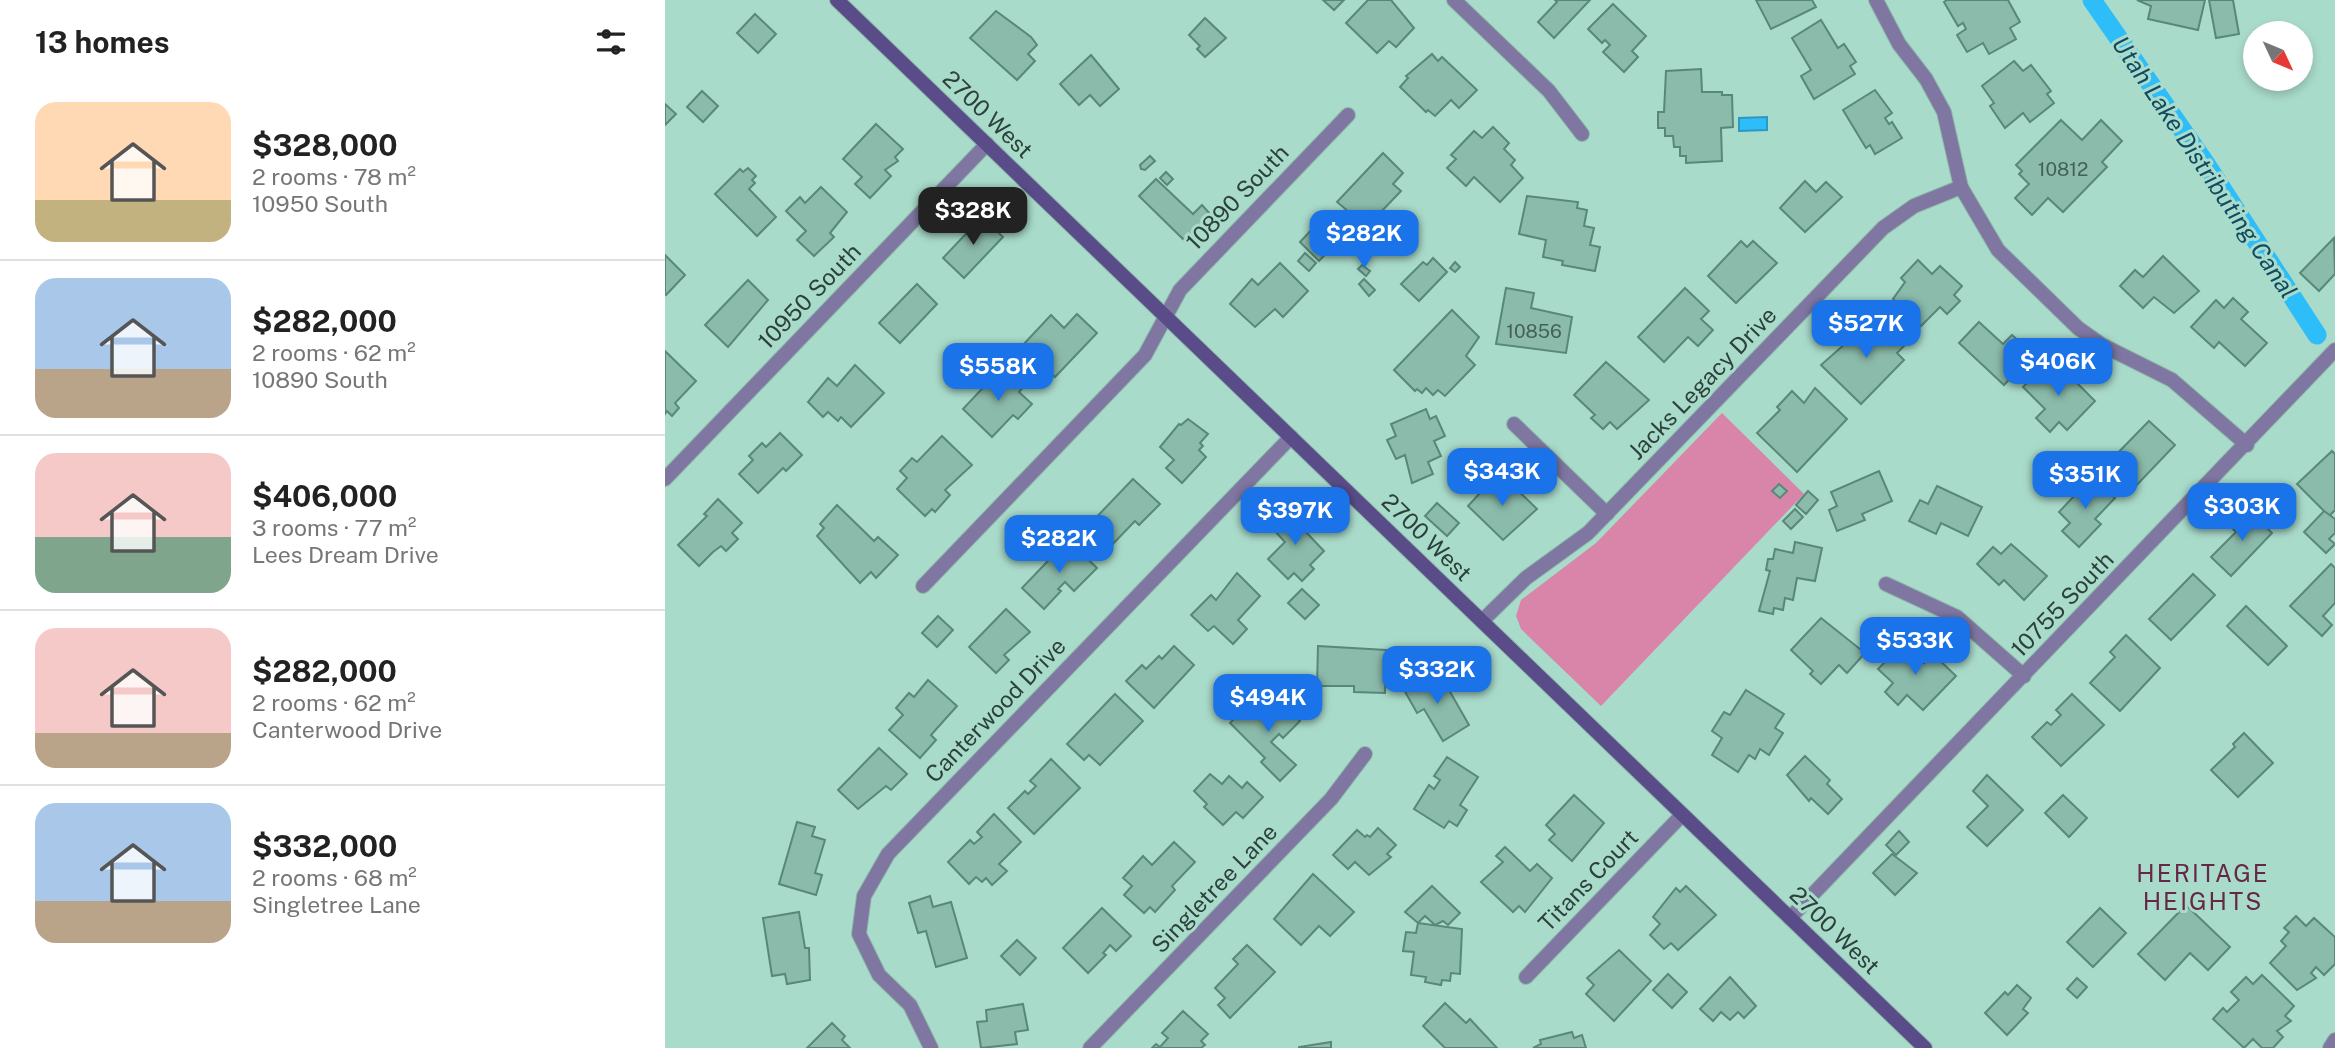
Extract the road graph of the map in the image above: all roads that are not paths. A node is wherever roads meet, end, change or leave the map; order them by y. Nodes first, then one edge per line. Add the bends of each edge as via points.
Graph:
1 (837, 0) edge
2 (1454, 0) edge
3 (1876, 0) edge
4 (1348, 115) dead end
5 (1582, 134) dead end
6 (987, 144) junction
7 (1961, 187) junction
8 (1167, 317) junction
9 (2335, 350) edge
10 (1514, 424) dead end
11 (1291, 437) junction
12 (2247, 445) junction
13 (665, 479) edge
14 (1607, 514) junction
15 (1886, 584) dead end
16 (923, 586) dead end
17 (1482, 621) junction
18 (2024, 676) junction
19 (1364, 754) dead end
20 (1682, 815) junction
21 (1790, 918) junction
22 (1526, 977) dead end
23 (2335, 1040) edge
24 (932, 1048) edge
25 (1090, 1048) edge
26 (1925, 1048) edge
27 (2330, 1048) edge

1 - 6 main road, 2700 West
2 - 5 street via 1549,91
3 - 7 street via 1944,112
4 - 8 street, 10890 South via 1180,290
6 - 8 main road, 2700 West
6 - 13 street, 10950 South
7 - 12 street via 1997,250 2073,323 2102,345 2172,380
7 - 14 street, Jacks Legacy Drive via 1914,206 1883,228
8 - 11 main road, 2700 West
8 - 16 street, 10890 South via 1145,355
9 - 12 street, 10755 South
10 - 14 street
11 - 17 main road, 2700 West
11 - 24 street, Canterwood Drive via 888,853 863,897 859,934 879,975 910,1005
12 - 18 street, 10755 South
14 - 17 street, Jacks Legacy Drive via 1570,548 1526,578
15 - 18 street via 1957,617
17 - 20 main road, 2700 West
18 - 21 street, 10755 South
19 - 25 street, Singletree Lane via 1331,799
20 - 21 main road, 2700 West
20 - 22 street, Titans Court
21 - 26 main road, 2700 West
23 - 27 street

